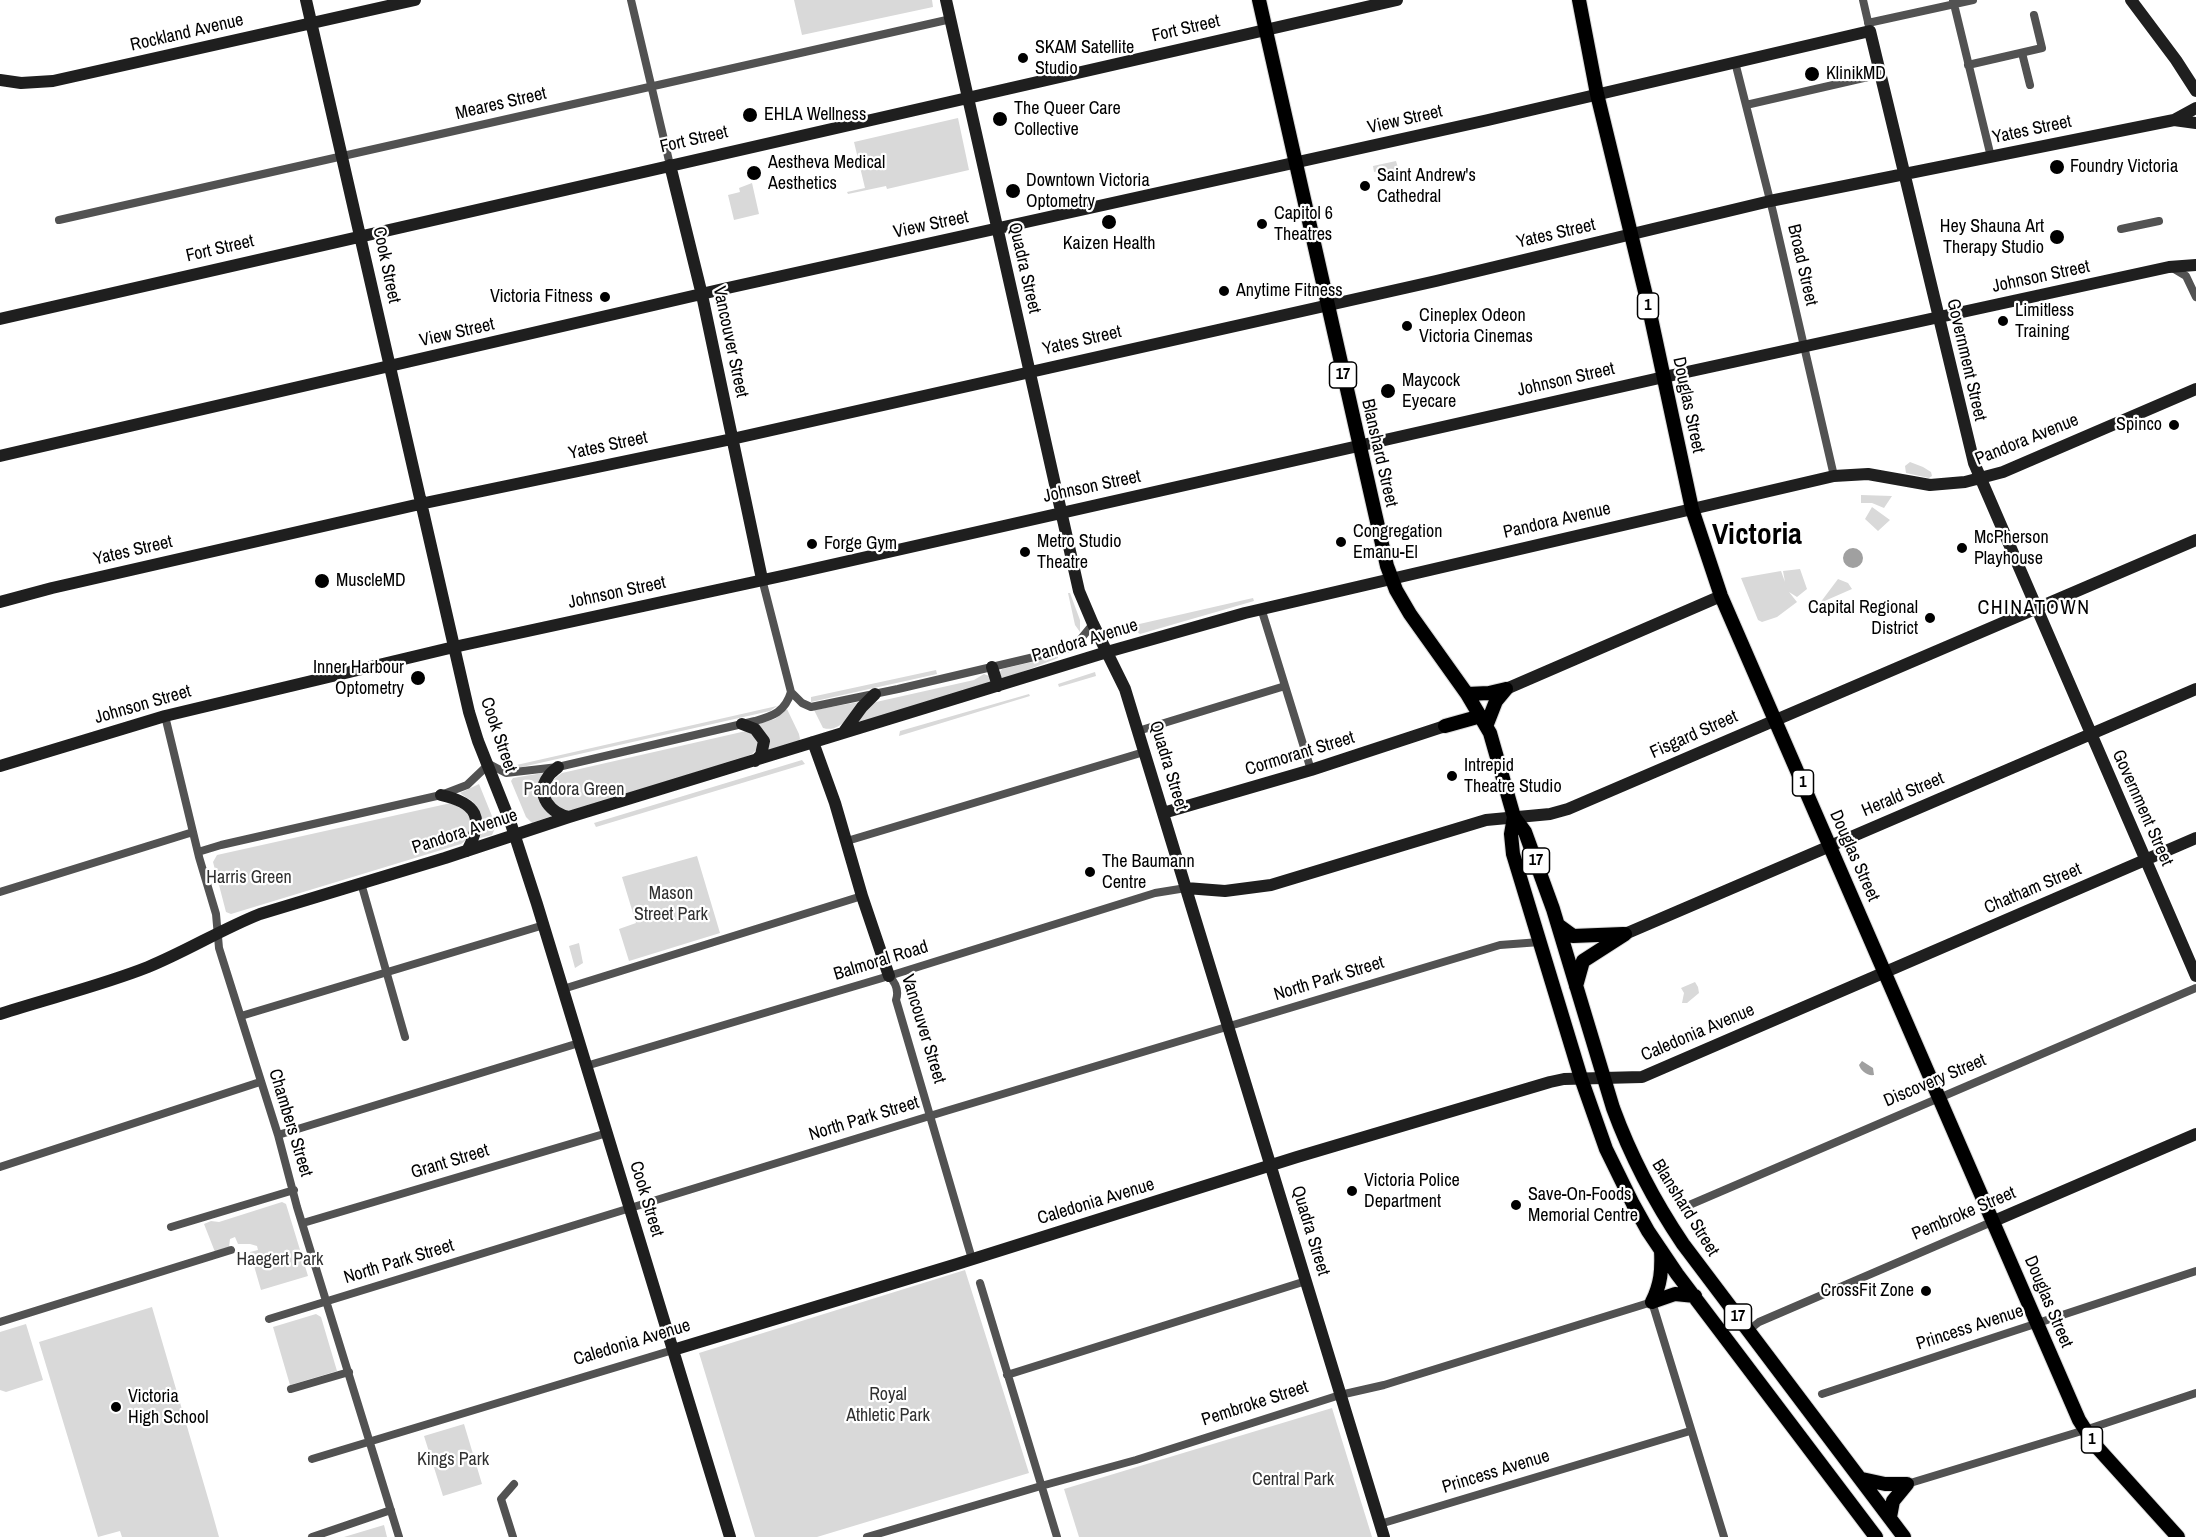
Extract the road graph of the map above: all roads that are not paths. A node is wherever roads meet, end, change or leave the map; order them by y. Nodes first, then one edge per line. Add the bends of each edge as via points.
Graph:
1 (306, 0) edge
2 (415, 0) edge
3 (631, 0) edge
4 (946, 0) edge
5 (1259, 0) edge
6 (1397, 0) edge
7 (1579, 0) edge
8 (1863, 0) edge
9 (1973, 0) edge
10 (2131, 0) edge
11 (1953, 2) edge
12 (2034, 15) dead end
13 (951, 19) junction
14 (311, 23) junction
15 (1869, 27) junction
16 (1266, 30) junction
17 (2022, 52) junction
18 (1735, 62) junction
19 (1968, 65) junction
20 (1881, 74) junction
21 (0, 80) edge
22 (2030, 85) dead end
23 (650, 87) junction
24 (2196, 91) edge
25 (1597, 94) junction
26 (968, 97) junction
27 (1746, 105) junction
28 (2196, 108) edge
29 (2174, 120) junction
30 (2196, 123) edge
31 (343, 156) junction
32 (1991, 157) junction
33 (1295, 163) junction
34 (670, 165) junction
35 (1927, 169) junction
36 (1905, 174) junction
37 (1910, 199) junction
38 (1770, 201) junction
39 (59, 220) dead end
40 (2159, 221) dead end
41 (997, 229) junction
42 (2121, 229) dead end
43 (362, 235) junction
44 (1632, 235) junction
45 (2192, 263) edge
46 (2170, 267) junction
47 (702, 295) junction
48 (2196, 297) edge
49 (1326, 304) junction
50 (1938, 318) junction
51 (0, 319) edge
52 (1804, 346) junction
53 (389, 367) junction
54 (1029, 372) junction
55 (1664, 377) junction
56 (2196, 389) edge
57 (732, 439) junction
58 (1360, 446) junction
59 (0, 456) edge
60 (1834, 476) junction
61 (1979, 478) junction
62 (420, 504) junction
63 (1692, 509) junction
64 (1061, 512) junction
65 (2196, 540) edge
66 (1391, 578) junction
67 (762, 579) junction
68 (1721, 596) junction
69 (0, 602) edge
70 (1261, 608) junction
71 (2036, 609) junction
72 (1093, 624) junction
73 (454, 647) junction
74 (1107, 652) junction
75 (992, 667) junction
76 (998, 686) junction
77 (1285, 686) junction
78 (1506, 689) junction
79 (2196, 689) edge
80 (791, 692) junction
81 (875, 694) junction
82 (1470, 698) junction
83 (165, 716) junction
84 (1775, 719) junction
85 (1484, 720) junction
86 (742, 724) junction
87 (1445, 726) junction
88 (1138, 731) junction
89 (843, 733) junction
90 (2090, 734) junction
91 (813, 742) junction
92 (1144, 752) junction
93 (755, 761) junction
94 (489, 764) junction
95 (0, 766) edge
96 (558, 767) junction
97 (1311, 770) junction
98 (441, 795) junction
99 (1163, 813) junction
100 (569, 817) junction
101 (1514, 817) junction
102 (193, 832) junction
103 (515, 835) junction
104 (2196, 838) edge
105 (847, 842) junction
106 (1830, 846) junction
107 (467, 851) junction
108 (198, 852) junction
109 (2145, 860) junction
110 (361, 883) junction
111 (1186, 888) junction
112 (0, 892) edge
113 (862, 896) junction
114 (544, 925) junction
115 (1558, 925) junction
116 (218, 932) junction
117 (1625, 934) junction
118 (1540, 942) junction
119 (386, 972) junction
120 (1885, 973) junction
121 (889, 976) junction
122 (2196, 976) edge
123 (1576, 986) junction
124 (2196, 988) edge
125 (563, 989) junction
126 (0, 1014) edge
127 (241, 1016) junction
128 (1229, 1027) junction
129 (405, 1037) dead end
130 (579, 1043) junction
131 (586, 1066) junction
132 (1581, 1078) junction
133 (1604, 1078) junction
134 (260, 1082) junction
135 (1938, 1098) junction
136 (930, 1116) junction
137 (607, 1133) junction
138 (2196, 1134) edge
139 (278, 1135) junction
140 (1271, 1165) junction
141 (0, 1167) edge
142 (294, 1190) junction
143 (1687, 1206) dead end
144 (630, 1207) junction
145 (1994, 1221) junction
146 (303, 1223) junction
147 (171, 1227) dead end
148 (231, 1250) dead end
149 (1661, 1250) junction
150 (972, 1259) junction
151 (2196, 1271) edge
152 (1306, 1281) junction
153 (980, 1283) dead end
154 (1695, 1296) junction
155 (327, 1301) junction
156 (1652, 1302) junction
157 (269, 1318) dead end
158 (0, 1322) edge
159 (2037, 1323) junction
160 (1749, 1330) junction
161 (673, 1350) junction
162 (1743, 1360) junction
163 (350, 1372) junction
164 (1007, 1375) junction
165 (291, 1389) dead end
166 (2196, 1393) edge
167 (1822, 1394) dead end
168 (1340, 1395) junction
169 (2085, 1430) junction
170 (1690, 1431) junction
171 (371, 1440) junction
172 (312, 1459) dead end
173 (1862, 1479) junction
174 (514, 1484) dead end
175 (1907, 1484) junction
176 (1041, 1486) junction
177 (391, 1510) junction
178 (1890, 1517) junction
179 (1380, 1524) junction
180 (2173, 1536) edge
181 (312, 1537) edge
182 (399, 1537) edge
183 (513, 1537) edge
184 (730, 1537) edge
185 (867, 1537) edge
186 (1057, 1537) edge
187 (1384, 1537) edge
188 (1724, 1537) edge
189 (1876, 1537) edge
190 (1904, 1537) edge

1 - 14 main road, Cook Street
2 - 14 main road, Rockland Avenue
3 - 23 street, Vancouver Street
4 - 13 main road, Quadra Street
5 - 16 main road, Blanshard Street / 17
6 - 16 main road, Fort Street
7 - 25 main road, Douglas Street / 1
8 - 15 street, Government Street
9 - 11 street
10 - 24 main road
11 - 15 street
11 - 19 street
12 - 17 street via 2042,48
13 - 23 street, Meares Street
13 - 26 main road, Quadra Street
14 - 21 main road, Rockland Avenue via 53,81
14 - 31 main road, Cook Street
15 - 18 main road, View Street
15 - 20 main road, Government Street
16 - 26 main road, Fort Street
16 - 33 main road, Blanshard Street / 17
17 - 19 street
17 - 22 street
18 - 25 main road, View Street
18 - 27 street, Broad Street
19 - 32 street
20 - 27 street
20 - 36 main road, Government Street
23 - 31 street, Meares Street
23 - 34 street, Vancouver Street
25 - 33 main road, View Street
25 - 44 main road, Douglas Street / 1
26 - 34 main road, Fort Street
26 - 41 main road, Quadra Street
27 - 38 street, Broad Street
28 - 29 main road, Yates Street
29 - 30 main road, Yates Street
29 - 32 main road, Yates Street
31 - 39 street, Meares Street
31 - 43 main road, Cook Street
32 - 35 main road, Yates Street
33 - 41 main road, View Street
33 - 49 main road, Blanshard Street / 17
34 - 43 main road, Fort Street
34 - 47 main road, Vancouver Street
35 - 36 main road, Yates Street
35 - 37 main road via 1919,177
36 - 37 main road, Government Street
36 - 38 main road, Yates Street
37 - 50 main road, Government Street
38 - 44 main road, Yates Street
38 - 52 street, Broad Street
40 - 42 street
41 - 47 main road, View Street
41 - 54 main road, Quadra Street
43 - 51 main road, Fort Street
43 - 53 main road, Cook Street
44 - 49 main road, Yates Street
44 - 55 main road, Douglas Street / 1
45 - 46 main road, Johnson Street
46 - 48 street via 2186,276
46 - 50 main road, Johnson Street
47 - 53 main road, View Street
47 - 57 main road, Vancouver Street
49 - 54 main road, Yates Street
49 - 58 main road, Blanshard Street / 17
50 - 52 main road, Johnson Street
50 - 61 main road, Government Street
52 - 55 main road, Johnson Street
52 - 60 street, Broad Street
53 - 59 main road, View Street
53 - 62 main road, Cook Street
54 - 57 main road, Yates Street
54 - 64 main road, Quadra Street
55 - 58 main road, Johnson Street
55 - 63 main road, Douglas Street / 1
56 - 61 main road, Pandora Avenue
57 - 62 main road, Yates Street
57 - 67 main road, Vancouver Street
58 - 64 main road, Johnson Street
58 - 66 main road, Blanshard Street / 17
60 - 61 main road, Pandora Avenue via 1868,474 1930,485
60 - 63 main road, Pandora Avenue
61 - 71 main road, Government Street
62 - 69 main road, Yates Street
62 - 73 main road, Cook Street
63 - 66 main road, Pandora Avenue
63 - 68 main road, Douglas Street / 1
64 - 67 main road, Johnson Street
64 - 72 main road, Quadra Street via 1079,591
65 - 71 main road, Fisgard Street
66 - 70 main road, Pandora Avenue
66 - 82 main road, Blanshard Street / 17 via 1410,614
67 - 73 main road, Johnson Street
67 - 80 street, Vancouver Street
68 - 78 main road
68 - 84 main road, Douglas Street / 1
70 - 74 main road, Pandora Avenue
70 - 77 street
71 - 84 main road, Fisgard Street
71 - 90 main road, Government Street
72 - 74 main road, Quadra Street
72 - 75 street, Pandora Avenue via 1075,646
73 - 83 main road, Johnson Street
73 - 94 main road, Cook Street via 469,712
74 - 76 main road, Pandora Avenue
74 - 88 main road, Quadra Street via 1120,675
75 - 76 main road
75 - 81 street, Pandora Avenue
76 - 89 main road, Pandora Avenue
77 - 88 street
77 - 97 street
78 - 82 main road
78 - 85 main road
79 - 90 main road, Herald Street
80 - 81 street, Pandora Avenue via 811,707
80 - 86 street via 777,714
81 - 89 main road
82 - 85 main road, Blanshard Street / 17
82 - 87 main road
83 - 95 main road, Johnson Street
83 - 102 street, Chambers Street
84 - 101 main road, Fisgard Street via 1568,809
84 - 106 main road, Douglas Street / 1
85 - 87 main road
85 - 101 main road, Blanshard Street / 17
86 - 93 main road via 755,729 764,741 761,755
86 - 96 street
87 - 97 main road, Cormorant Street
88 - 92 main road, Quadra Street
89 - 91 main road, Pandora Avenue
90 - 106 main road, Herald Street
90 - 109 main road, Government Street
91 - 93 main road, Pandora Avenue
91 - 105 main road, Vancouver Street
92 - 99 main road, Quadra Street
92 - 105 street
93 - 100 main road, Pandora Avenue
94 - 96 street via 506,773
94 - 98 street via 466,785
94 - 103 main road, Cook Street
96 - 100 main road via 547,778 544,794 551,810
97 - 99 main road, Cormorant Street
98 - 107 main road via 455,798 473,810 477,828
98 - 108 street
99 - 111 main road, Quadra Street
100 - 103 main road, Pandora Avenue
101 - 111 main road, Fisgard Street via 1486,820 1270,885 1225,891
101 - 115 main road, Blanshard Street / 17 via 1525,831
101 - 118 main road, Blanshard Street / 17 via 1513,854
102 - 108 street, Chambers Street
102 - 112 street
103 - 107 main road, Pandora Avenue
103 - 114 main road, Cook Street
104 - 109 main road, Chatham Street
105 - 113 main road, Vancouver Street
106 - 117 main road, Herald Street
106 - 120 main road, Douglas Street / 1
107 - 110 main road, Pandora Avenue
108 - 116 street, Chambers Street
109 - 120 main road, Chatham Street
109 - 122 main road, Government Street
110 - 116 main road, Pandora Avenue via 260,914
110 - 119 street
111 - 121 street, Balmoral Road via 1155,893
111 - 128 main road, Quadra Street
113 - 121 main road, Vancouver Street
113 - 125 street
114 - 119 street
114 - 125 main road, Cook Street
115 - 117 main road via 1574,936
115 - 123 main road, Blanshard Street / 17
116 - 126 main road, Pandora Avenue via 145,968
116 - 127 street, Chambers Street via 219,948
117 - 123 main road via 1583,961
118 - 128 street, North Park Street via 1500,945
118 - 132 main road, Blanshard Street / 17
119 - 127 street
119 - 129 street
120 - 133 main road, Caledonia Avenue via 1642,1077
120 - 135 main road, Douglas Street / 1
121 - 131 street, Balmoral Road
121 - 136 street, Vancouver Street via 898,994 896,1000
123 - 133 main road, Blanshard Street / 17
124 - 135 street, Discovery Street
125 - 130 main road, Cook Street
127 - 134 street, Chambers Street
128 - 136 street, North Park Street
128 - 140 main road, Quadra Street
130 - 131 main road, Cook Street
130 - 139 street
131 - 137 main road, Cook Street
132 - 133 main road, Caledonia Avenue
132 - 140 main road, Caledonia Avenue via 1550,1082
132 - 149 main road, Blanshard Street / 17 via 1618,1177
133 - 160 main road, Blanshard Street / 17 via 1623,1135 1655,1201
134 - 139 street, Chambers Street
134 - 141 street
135 - 143 street, Discovery Street
135 - 145 main road, Douglas Street / 1
136 - 144 street, North Park Street
136 - 150 street, Vancouver Street
137 - 144 main road, Cook Street
137 - 146 street, Grant Street
138 - 145 main road, Pembroke Street
139 - 142 street, Chambers Street
140 - 150 main road, Caledonia Avenue
140 - 152 main road, Quadra Street
142 - 146 street, Chambers Street
142 - 147 street
144 - 155 street, North Park Street
144 - 161 main road, Cook Street
145 - 159 main road, Douglas Street / 1
145 - 160 street, Pembroke Street via 1759,1322
146 - 155 street, Chambers Street
148 - 158 street
149 - 154 main road, Blanshard Street / 17
149 - 156 main road via 1660,1288
150 - 161 main road, Caledonia Avenue
151 - 159 street, Princess Avenue
152 - 164 street
152 - 168 main road, Quadra Street
153 - 164 street
154 - 156 main road via 1675,1294
154 - 162 main road, Blanshard Street / 17
155 - 157 street, North Park Street
155 - 163 street, Chambers Street
156 - 168 street, Pembroke Street via 1406,1379
156 - 170 street
159 - 167 street, Princess Avenue
159 - 169 main road, Douglas Street / 1
160 - 162 main road
160 - 173 main road, Blanshard Street / 17
161 - 171 street, Caledonia Avenue
161 - 184 main road, Cook Street
162 - 189 main road, Blanshard Street / 17
163 - 165 street
163 - 171 street, Chambers Street
164 - 176 street
166 - 169 street
168 - 176 street, Pembroke Street
168 - 179 main road, Quadra Street
169 - 175 street
169 - 180 main road, Douglas Street / 1
170 - 179 street, Princess Avenue
170 - 188 street
171 - 172 street, Caledonia Avenue
171 - 177 street, Chambers Street
173 - 175 main road
173 - 178 main road, Blanshard Street / 17
174 - 183 street via 501,1499
175 - 178 main road via 1893,1501
176 - 185 street, Pembroke Street
176 - 186 street
177 - 181 street
177 - 182 street, Chambers Street
178 - 190 main road, Blanshard Street / 17
179 - 187 main road, Quadra Street

